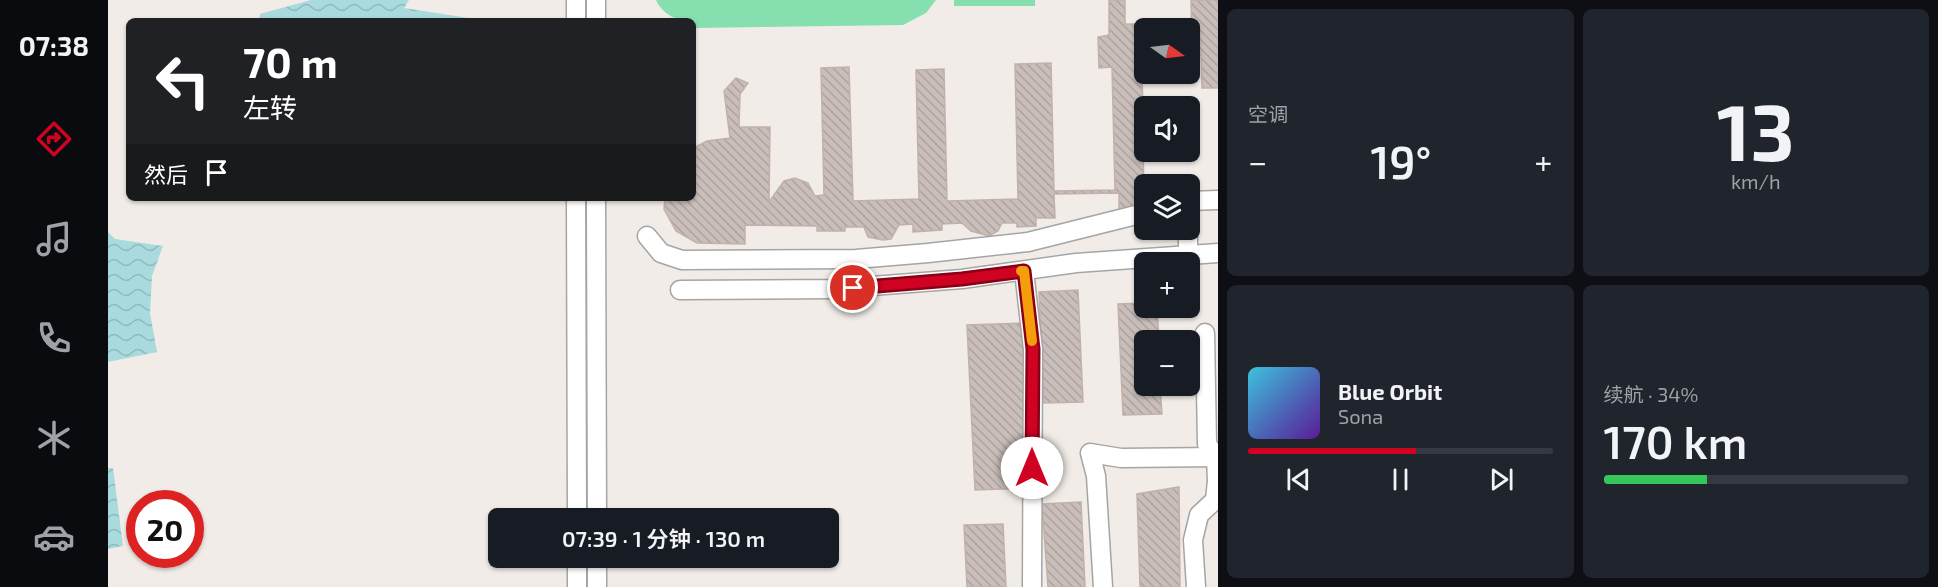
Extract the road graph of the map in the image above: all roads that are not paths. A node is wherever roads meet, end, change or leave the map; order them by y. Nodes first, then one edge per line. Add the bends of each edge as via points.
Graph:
1 (576, 0) edge
2 (596, 0) edge
3 (576, 18) edge
4 (596, 18) edge
5 (1218, 200) edge
6 (576, 201) edge
7 (596, 201) edge
8 (1200, 201) edge
9 (1134, 216) edge
10 (647, 236) dead end
11 (928, 253) junction
12 (1218, 253) edge
13 (1200, 254) edge
14 (1134, 259) edge
15 (1024, 271) junction
16 (931, 282) junction
17 (680, 290) dead end
18 (1205, 333) dead end
19 (1217, 457) edge
20 (577, 508) edge
21 (597, 508) edge
22 (577, 568) edge
23 (597, 568) edge
24 (577, 587) edge
25 (597, 587) edge
26 (1032, 587) edge
27 (1103, 587) edge
28 (1196, 587) edge

1 - 3 street
2 - 4 street
5 - 8 street
6 - 20 street
7 - 21 street
9 - 11 street via 1028,242
10 - 11 street via 660,253 682,260 856,259
11 - 16 street
12 - 13 street
14 - 15 street
15 - 16 street
15 - 26 street via 1033,349
16 - 17 street via 834,289
18 - 19 street via 1208,444
19 - 27 street via 1121,458 1090,453 1096,476
19 - 28 street via 1215,500 1199,515 1192,540
22 - 24 street
23 - 25 street

